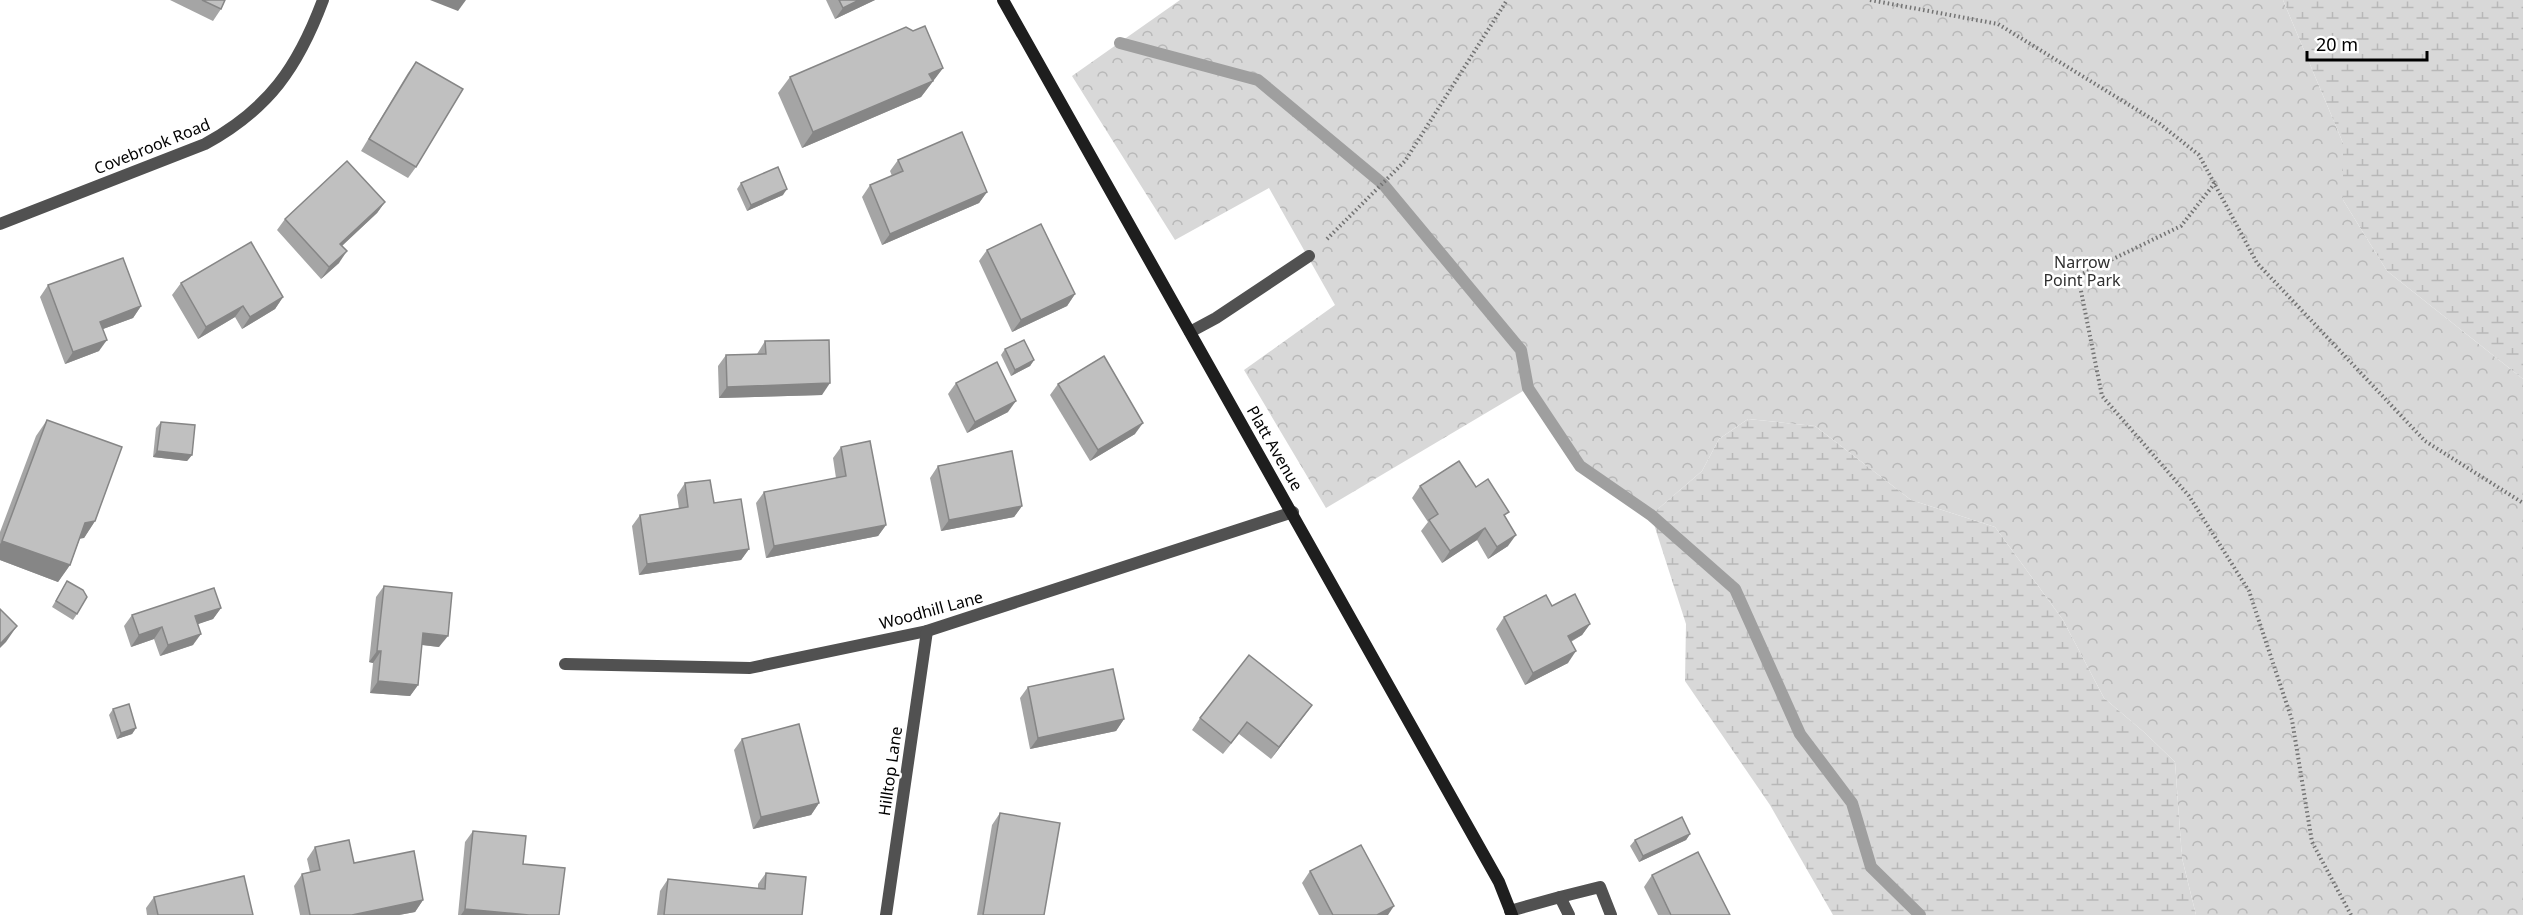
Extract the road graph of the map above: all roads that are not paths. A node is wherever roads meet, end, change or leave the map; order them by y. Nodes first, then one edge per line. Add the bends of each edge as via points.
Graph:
1 (323, 0) edge
2 (1003, 0) edge
3 (0, 224) edge
4 (1309, 256) road end
5 (1190, 332) junction
6 (1293, 512) junction
7 (927, 631) junction
8 (565, 664) dead end
9 (1560, 897) junction
10 (1511, 913) edge
11 (886, 915) edge
12 (1569, 915) edge
13 (1611, 915) edge

1 - 3 street, Covebrook Road via 297,61 271,94 236,127 205,144
2 - 5 main road, Platt Avenue
4 - 5 street
5 - 6 main road, Platt Avenue
6 - 7 street, Woodhill Lane
6 - 10 main road, Platt Avenue via 1499,882
7 - 8 street, Woodhill Lane via 750,668
7 - 11 street, Hilltop Lane
9 - 10 street
9 - 12 street
9 - 13 street via 1600,887

